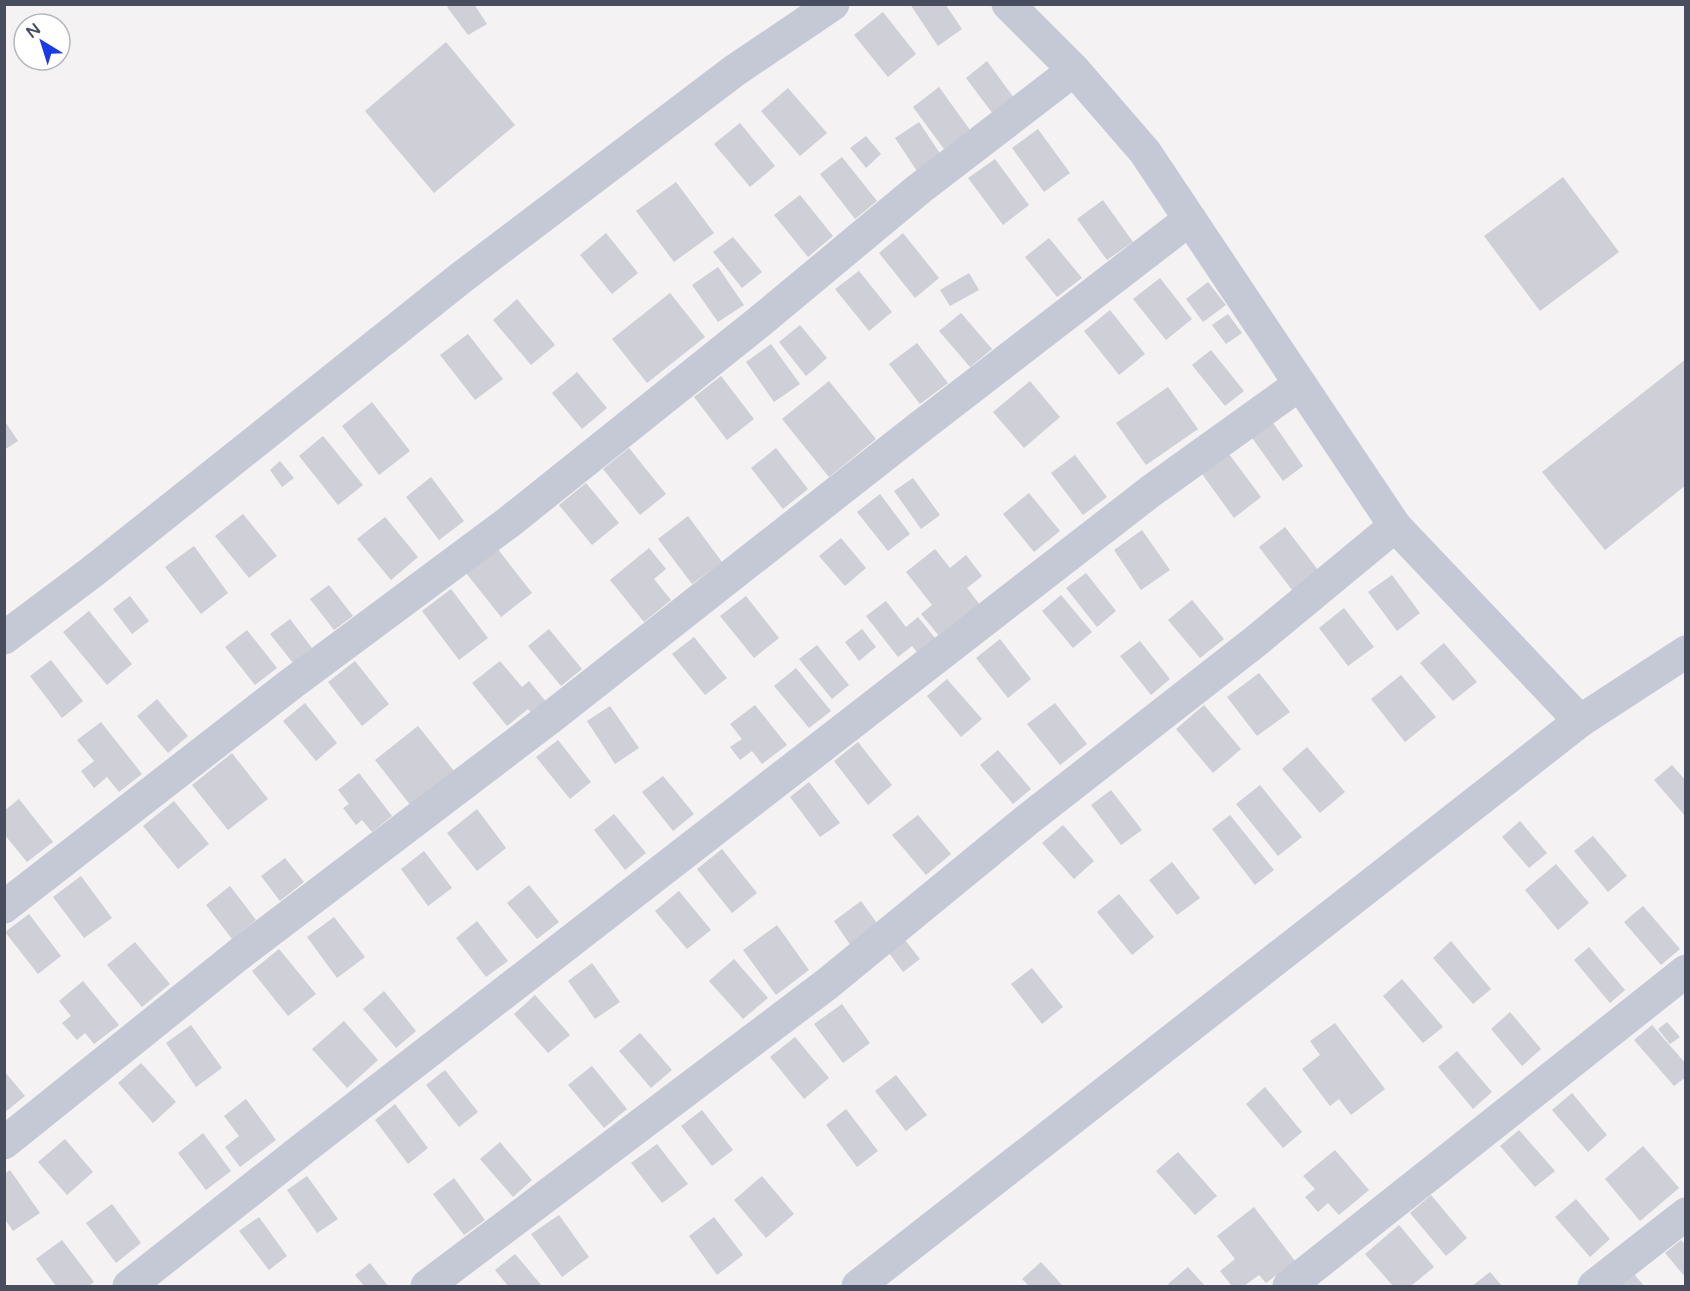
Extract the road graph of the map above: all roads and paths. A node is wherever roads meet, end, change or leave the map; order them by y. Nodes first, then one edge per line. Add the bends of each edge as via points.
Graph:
1 (833, 4) edge
2 (1008, 4) edge
3 (1074, 70) junction
4 (1190, 219) junction
5 (1300, 384) junction
6 (1395, 526) junction
7 (4, 638) edge
8 (1686, 652) edge
9 (1580, 722) junction
10 (4, 908) edge
11 (1686, 971) edge
12 (4, 1143) edge
13 (1686, 1214) edge
14 (129, 1287) edge
15 (427, 1287) edge
16 (858, 1287) edge
17 (1288, 1287) edge
18 (1593, 1287) edge

1 - 7 street via 734,71 462,277
2 - 3 street
3 - 4 street via 1145,152
3 - 10 street via 919,189 508,522 291,684
4 - 5 street
4 - 12 street via 551,717 238,955
5 - 6 street
5 - 14 street via 1151,491
6 - 9 street
6 - 15 street via 827,984
8 - 9 street
9 - 16 street
11 - 17 street
13 - 18 street

